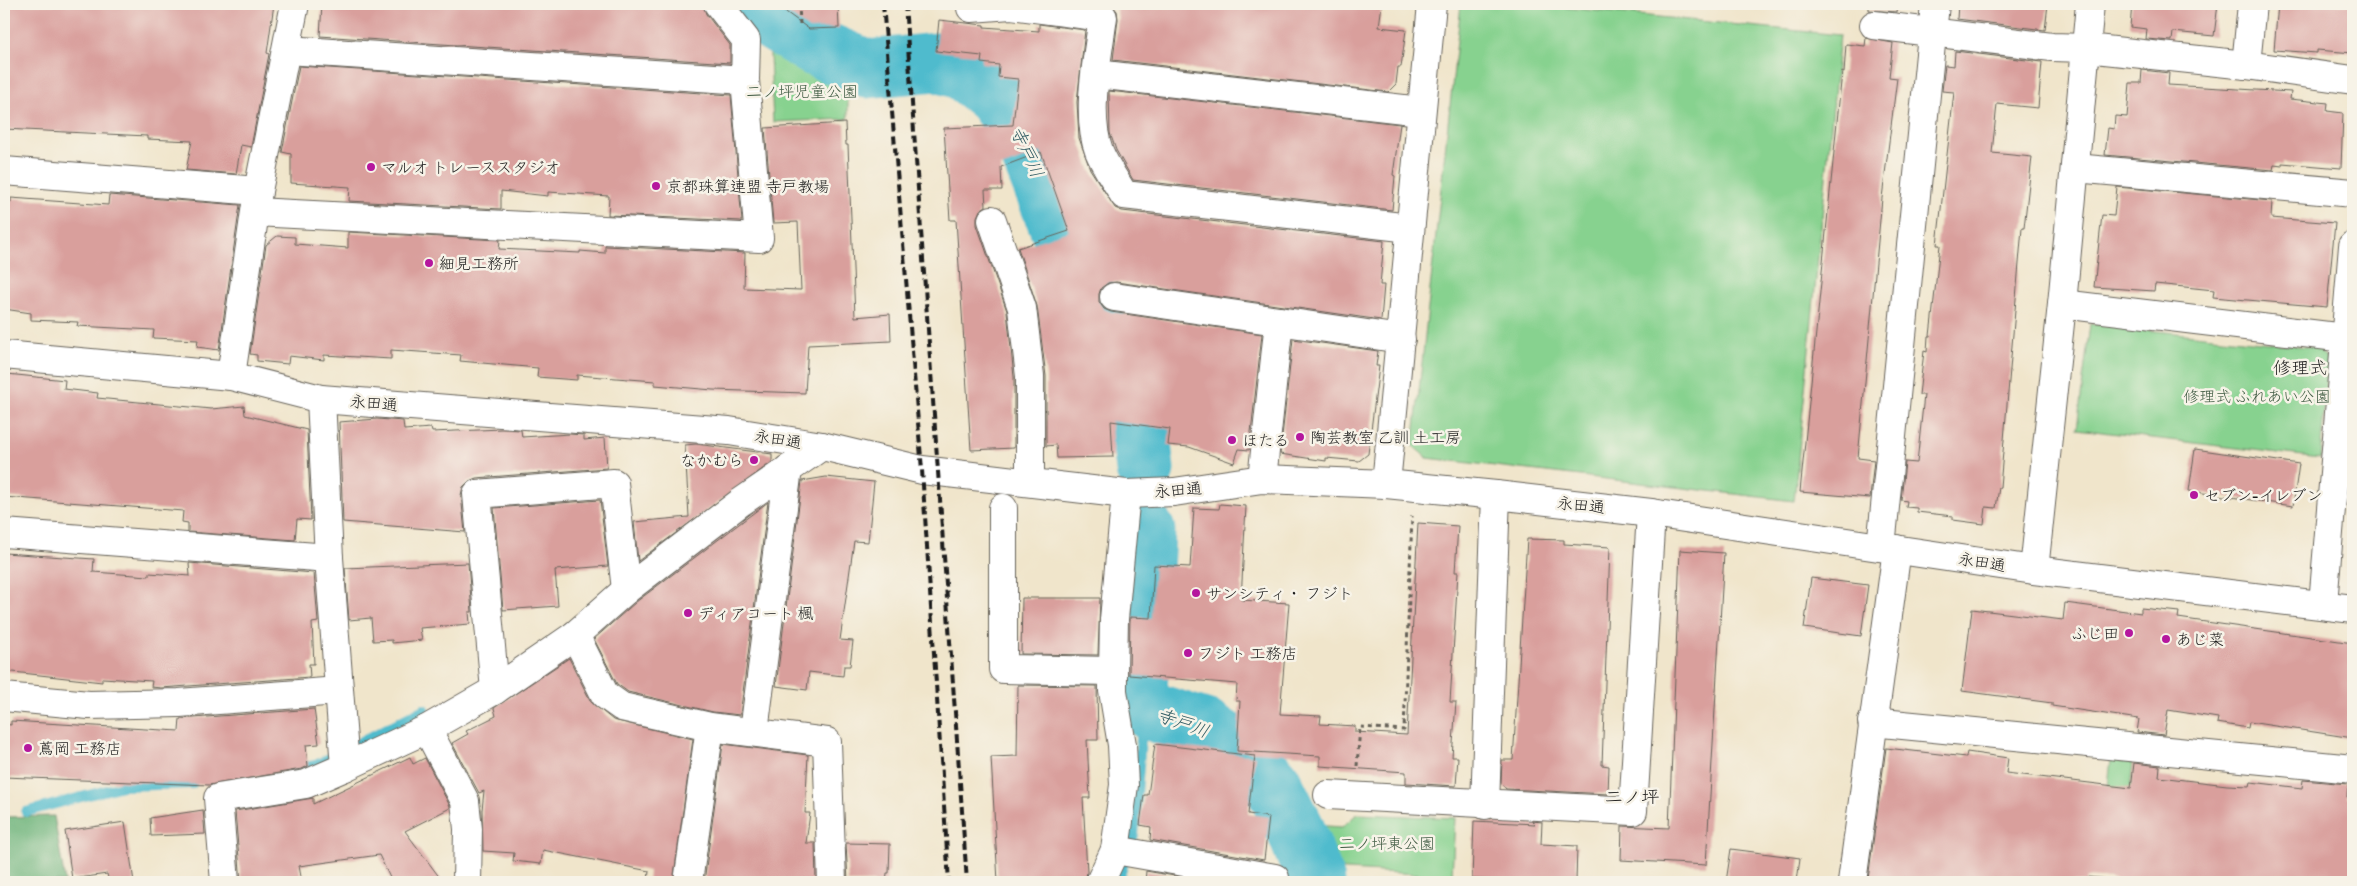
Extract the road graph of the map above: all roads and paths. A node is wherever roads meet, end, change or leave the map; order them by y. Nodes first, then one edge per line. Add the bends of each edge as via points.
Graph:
1 (295, 4) edge
2 (718, 4) edge
3 (799, 4) edge
4 (1432, 4) edge
5 (1934, 4) edge
6 (2090, 4) edge
7 (2252, 4) edge
8 (971, 8) dead end
9 (800, 24) dead end
10 (1874, 25) dead end
11 (1932, 32) junction
12 (2086, 48) junction
13 (287, 50) junction
14 (2246, 66) junction
15 (1096, 74) junction
16 (745, 80) junction
17 (2353, 80) edge
18 (1421, 110) junction
19 (2075, 168) junction
20 (4, 171) edge
21 (2353, 193) edge
22 (257, 202) junction
23 (992, 220) dead end
24 (1410, 228) junction
25 (2353, 246) edge
26 (1114, 297) dead end
27 (2062, 304) junction
28 (1279, 321) junction
29 (1401, 339) junction
30 (2349, 339) edge
31 (4, 355) edge
32 (231, 376) junction
33 (321, 399) junction
34 (822, 446) junction
35 (788, 469) junction
36 (2344, 472) edge
37 (1262, 479) junction
38 (1030, 482) junction
39 (1386, 484) junction
40 (1126, 494) junction
41 (1496, 495) junction
42 (1003, 508) dead end
43 (1412, 512) dead end
44 (1651, 513) junction
45 (4, 534) edge
46 (1889, 548) junction
47 (329, 558) junction
48 (2034, 570) junction
49 (626, 590) junction
50 (2323, 604) junction
51 (2353, 610) edge
52 (575, 635) junction
53 (1113, 671) junction
54 (495, 690) junction
55 (339, 691) junction
56 (4, 697) edge
57 (1872, 722) junction
58 (710, 727) junction
59 (427, 729) junction
60 (754, 731) junction
61 (345, 767) junction
62 (2353, 769) edge
63 (1341, 796) joint
64 (1485, 805) junction
65 (1115, 850) junction
66 (225, 882) edge
67 (467, 882) edge
68 (688, 882) edge
69 (832, 882) edge
70 (1100, 882) edge
71 (1275, 882) edge
72 (1852, 882) edge

1 - 13 street
2 - 16 street via 746,40
3 - 9 path
4 - 18 street
5 - 11 street
6 - 12 street
7 - 14 street
8 - 15 street via 1012,5 1103,17
10 - 11 street
11 - 12 street via 2052,47
11 - 46 street
12 - 14 street
12 - 19 street
13 - 16 street
13 - 22 street
14 - 17 street
15 - 18 street
15 - 24 street via 1093,127 1099,152 1124,195
16 - 22 street via 759,238
18 - 24 street
19 - 21 street
19 - 27 street
20 - 22 street
22 - 32 street
23 - 38 street via 1022,308 1030,376
24 - 29 street
25 - 30 street
26 - 28 street
27 - 30 street
27 - 48 street
28 - 29 street
28 - 37 street
29 - 39 street
30 - 36 street
31 - 32 street, 永田通
32 - 33 street, 永田通
33 - 34 street, 永田通 via 729,431
33 - 47 street
34 - 35 street
34 - 38 street, 永田通 via 922,470
35 - 49 street
35 - 60 street
36 - 50 street
37 - 39 street, 永田通
37 - 40 street, 永田通 via 1174,492
38 - 40 street, 永田通
39 - 41 street, 永田通
40 - 53 street via 1114,619
41 - 44 street, 永田通
41 - 64 street
42 - 53 street via 1003,669
43 - 63 path via 1404,730 1360,726
44 - 46 street, 永田通
44 - 64 street via 1633,811
45 - 47 street
46 - 48 street, 永田通
46 - 57 street
47 - 55 street
48 - 50 street, 永田通
49 - 52 street
49 - 54 street via 614,483 477,494
50 - 51 street, 永田通
52 - 54 street
52 - 58 street via 605,696 622,707
53 - 65 street via 1124,785
54 - 59 street
55 - 56 street via 179,703 89,705
55 - 61 street
57 - 62 street
57 - 72 street
58 - 60 street
58 - 68 street
59 - 61 street
59 - 67 street via 465,801
60 - 69 street via 827,742
61 - 66 street via 306,784 218,798
63 - 64 street
65 - 70 street
65 - 71 street via 1274,878

